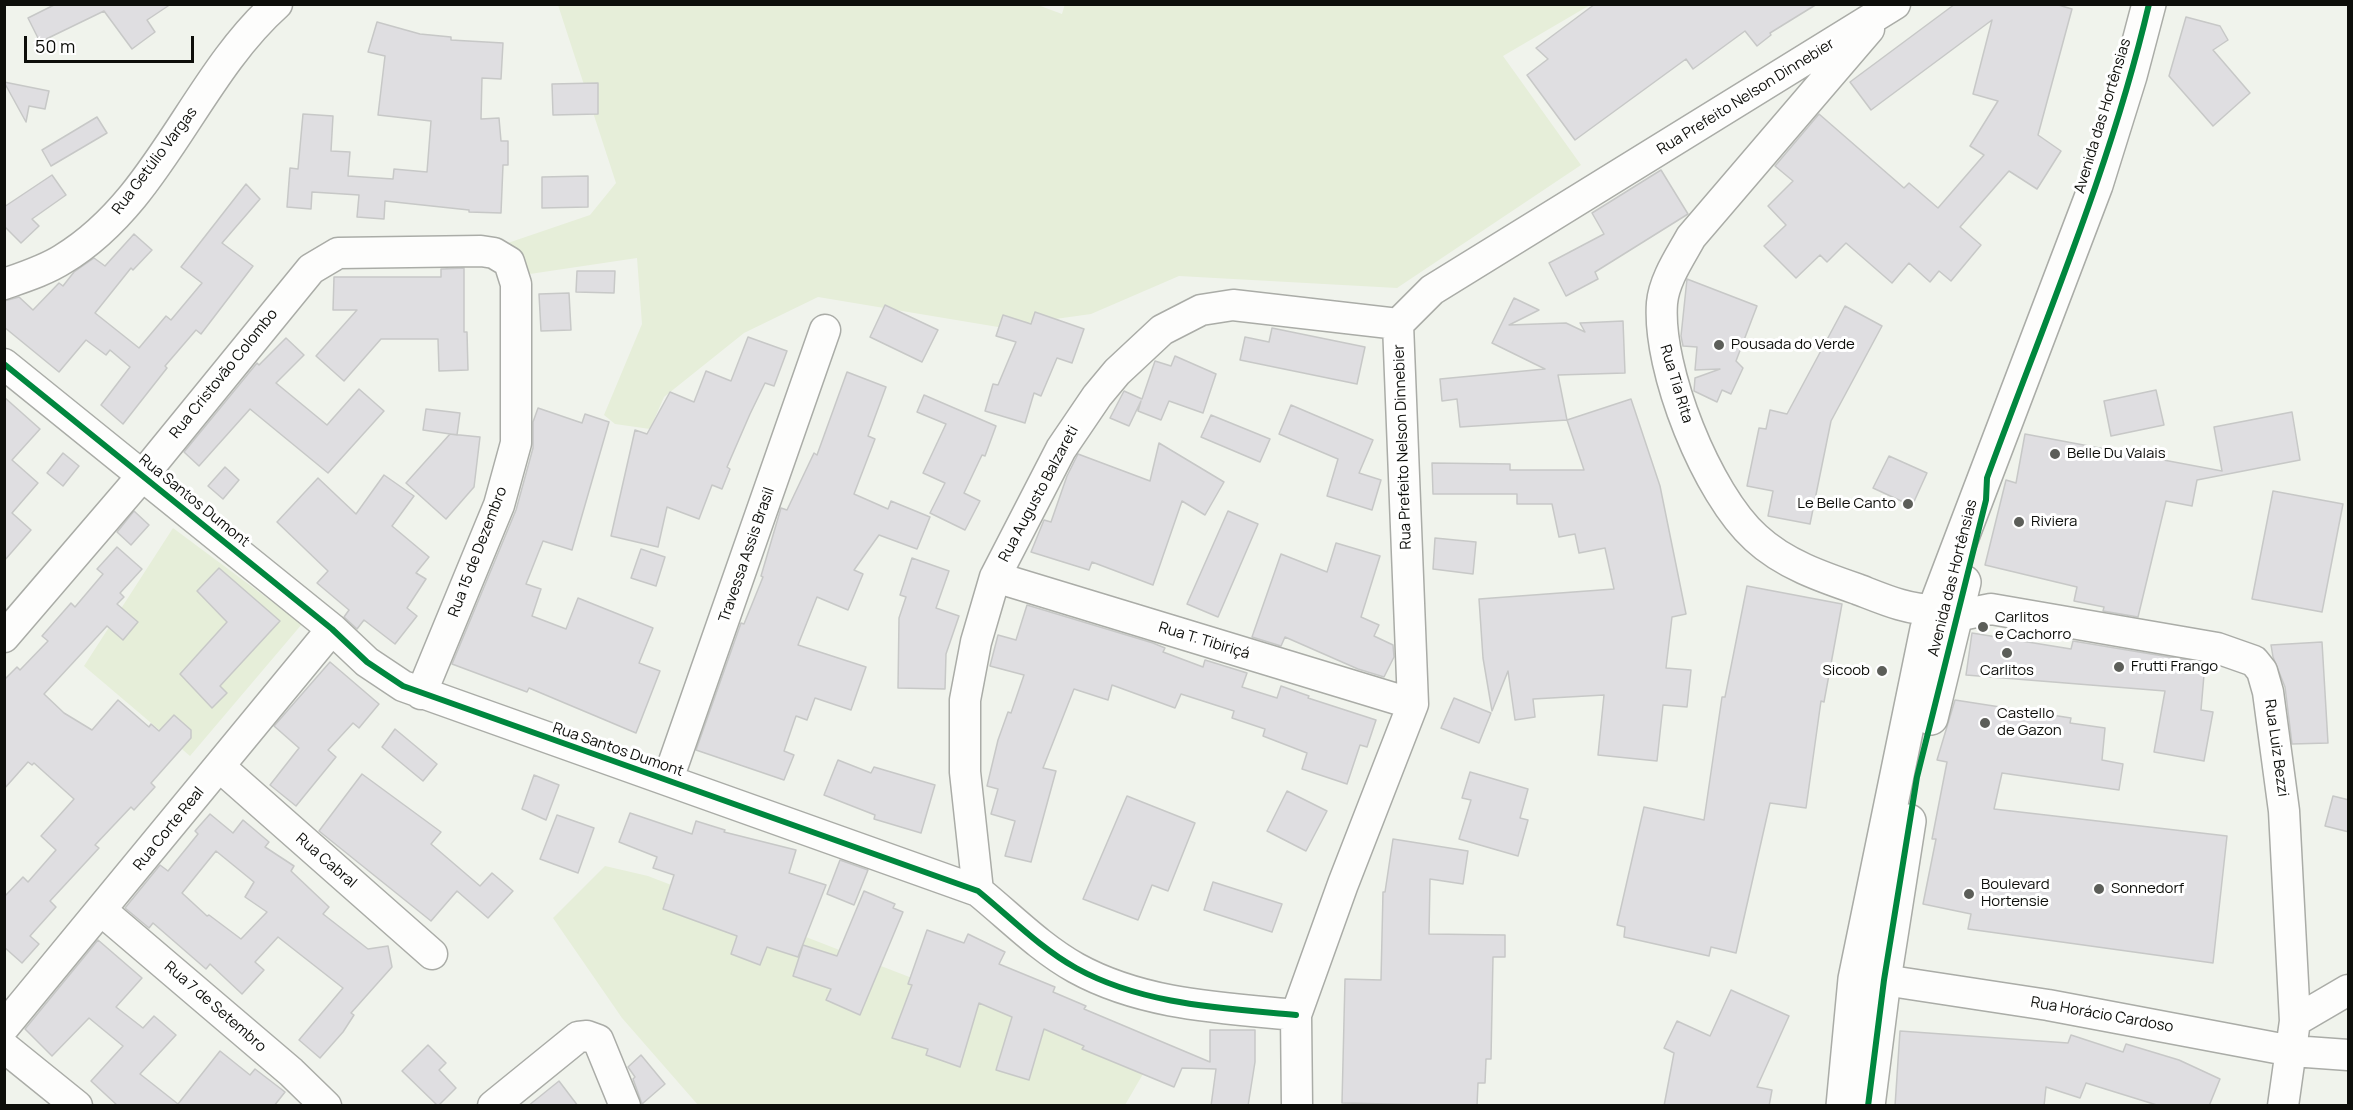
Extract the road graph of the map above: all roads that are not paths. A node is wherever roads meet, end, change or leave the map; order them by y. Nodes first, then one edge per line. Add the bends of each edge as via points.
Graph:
1 (277, 4) edge
2 (2149, 4) edge
3 (1890, 8) edge
4 (509, 262) joint
5 (4, 284) edge
6 (1398, 324) junction
7 (825, 330) dead end
8 (4, 364) edge
9 (142, 475) junction
10 (1987, 478) junction
11 (995, 577) junction
12 (1938, 610) junction
13 (332, 629) junction
14 (4, 637) edge
15 (421, 694) junction
16 (1413, 704) junction
17 (220, 767) junction
18 (669, 779) junction
19 (978, 891) junction
20 (102, 911) junction
21 (432, 954) dead end
22 (1870, 979) junction
23 (2349, 990) edge
24 (1296, 1016) junction
25 (2295, 1021) junction
26 (4, 1027) edge
27 (4, 1047) edge
28 (2292, 1051) junction
29 (2349, 1055) edge
30 (77, 1106) edge
31 (326, 1106) edge
32 (493, 1106) edge
33 (625, 1106) edge
34 (1297, 1106) edge
35 (1843, 1106) edge
36 (1868, 1106) edge
37 (2283, 1106) edge

1 - 5 street, Rua Getúlio Vargas via 246,36 108,225 63,260
2 - 10 main road, Avenida das Hortênsias via 2096,185
3 - 6 street, Rua Prefeito Nelson Dinnebier via 1432,290
3 - 12 street, Rua Tia Rita via 1691,237 1674,267 1662,301 1662,338 1696,445 1736,518 1774,552 1816,575
4 - 9 street, Rua Cristovão Colombo via 494,253 471,250 338,253 324,259 296,285
4 - 15 street, Rua 15 de Dezembro via 516,284 516,443 499,505
6 - 11 street, Rua Augusto Balzareti via 1233,305 1201,310 1162,330 1117,372 1079,420
6 - 16 street, Rua Prefeito Nelson Dinnebier
7 - 18 street, Travessa Assis Brasil
8 - 9 street, Rua Santos Dumont
9 - 13 street, Rua Santos Dumont
9 - 14 street, Rua Cristovão Colombo
10 - 12 main road, Avenida das Hortênsias via 1968,518
10 - 12 main road, Avenida das Hortênsias via 1986,500
11 - 16 street, Rua T. Tibiriçá
11 - 19 street, Rua Augusto Balzareti via 975,642 965,700 965,772
12 - 22 main road, Avenida das Hortênsias
12 - 22 main road, Avenida das Hortênsias via 1947,618 1946,657
12 - 25 street, Rua Luiz Bezzi via 1991,609 2217,648 2254,661 2262,671 2268,692 2284,811
13 - 15 street, Rua Santos Dumont via 389,678
13 - 17 street, Rua Corte Real
15 - 18 street, Rua Santos Dumont
16 - 24 street, Rua Prefeito Nelson Dinnebier
17 - 20 street, Rua Corte Real
17 - 21 street, Rua Cabral
18 - 19 street, Rua Santos Dumont
19 - 24 street, Rua Santos Dumont via 1045,947 1077,968 1122,988 1188,1004
20 - 26 street, Rua Corte Real
20 - 31 street, Rua 7 de Setembro
22 - 28 street, Rua Horácio Cardoso via 2048,1005
22 - 35 main road, Avenida das Hortênsias
22 - 36 main road, Avenida das Hortênsias
23 - 25 street
24 - 34 street, Rua Prefeito Nelson Dinnebier
25 - 28 street, Rua Luiz Bezzi
27 - 30 street
28 - 29 street, Rua Horácio Cardoso
28 - 37 street, Rua Luiz Bezzi
32 - 33 street via 578,1037 587,1036 598,1040

